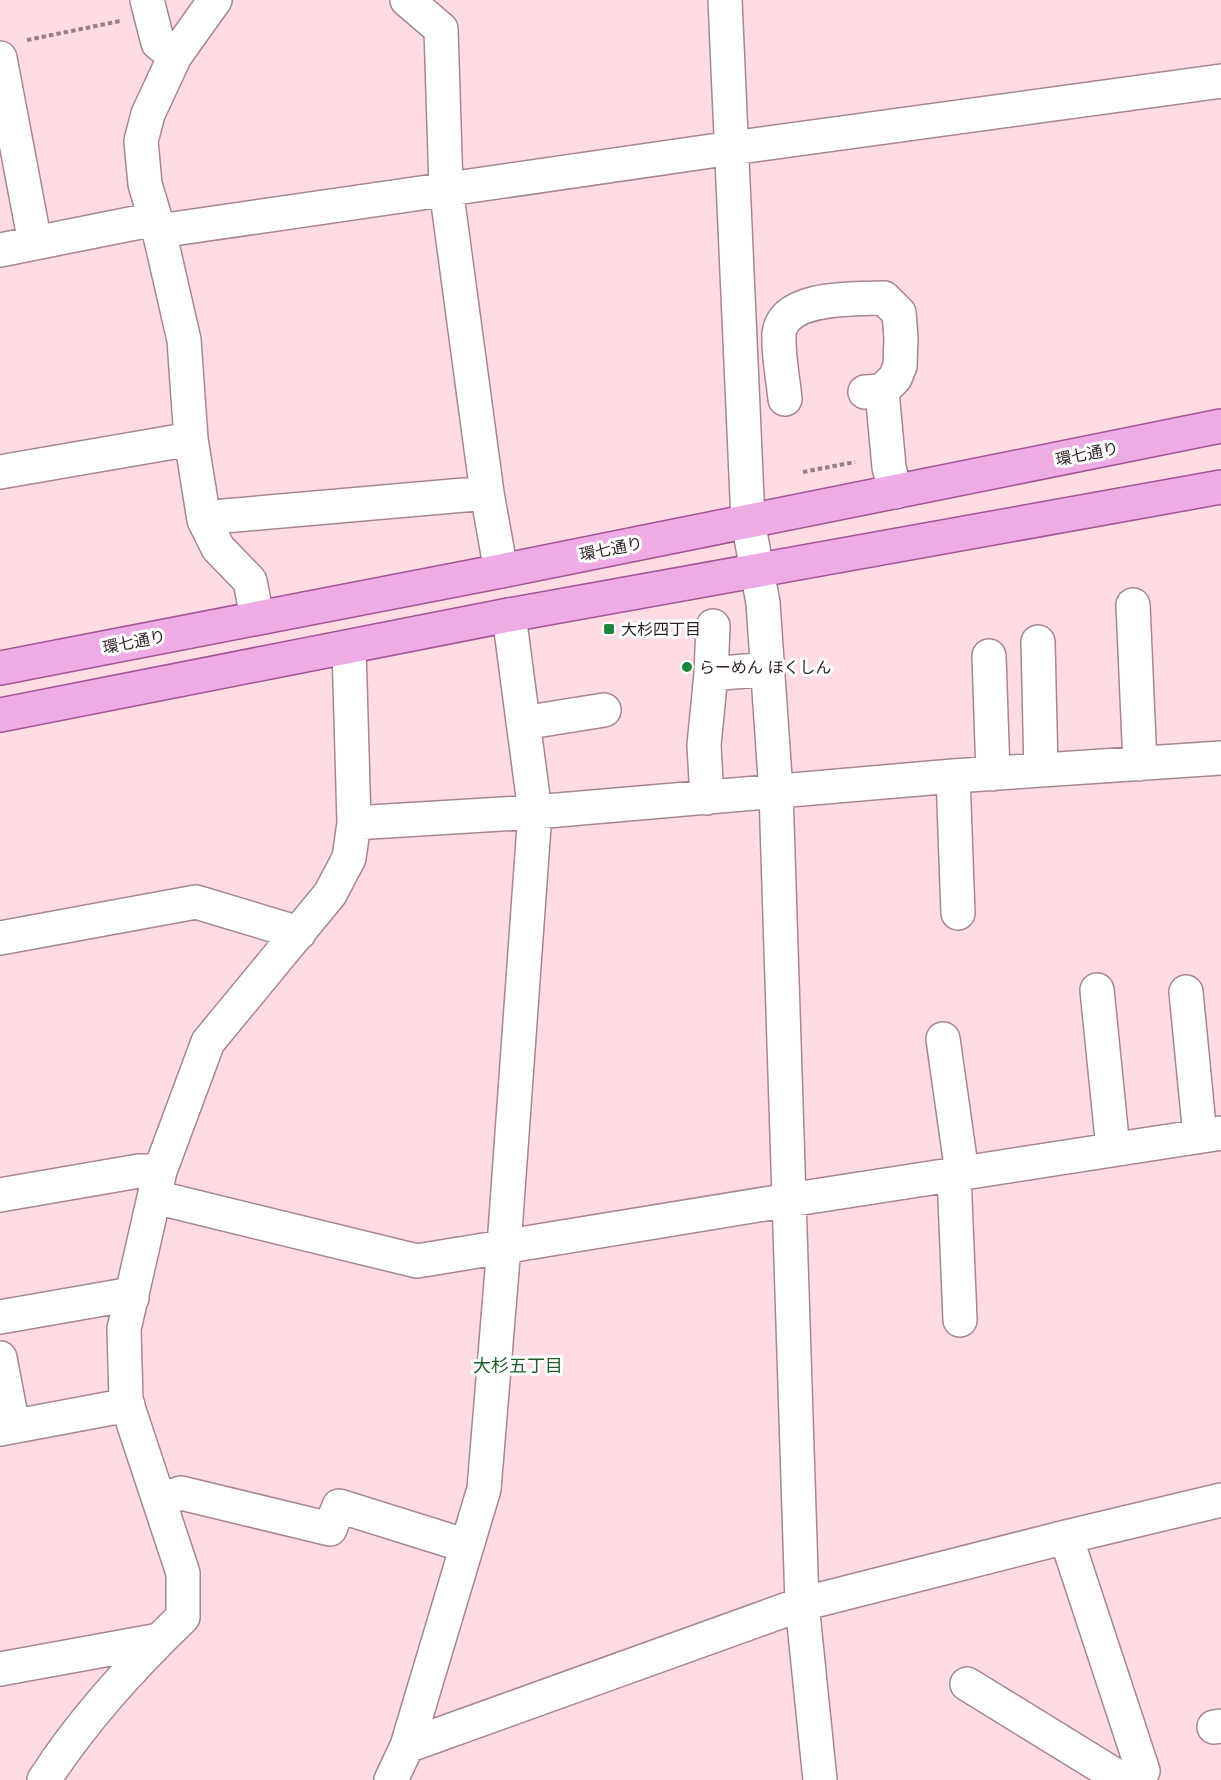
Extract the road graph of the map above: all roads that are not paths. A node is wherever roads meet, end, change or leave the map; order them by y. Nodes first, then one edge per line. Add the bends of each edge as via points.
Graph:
1 (215, 0) edge
2 (407, 0) edge
3 (725, 0) edge
4 (148, 8) edge
5 (12, 50) edge
6 (175, 56) junction
7 (1221, 81) edge
8 (732, 148) junction
9 (446, 188) junction
10 (157, 225) junction
11 (35, 243) junction
12 (0, 250) edge
13 (743, 403) junction
14 (1221, 426) edge
15 (191, 439) junction
16 (0, 472) edge
17 (1221, 487) edge
18 (895, 492) junction
19 (487, 493) junction
20 (204, 520) junction
21 (748, 521) junction
22 (757, 569) junction
23 (501, 571) junction
24 (1133, 605) dead end
25 (509, 615) junction
26 (257, 617) junction
27 (712, 626) dead end
28 (1038, 642) dead end
29 (349, 647) junction
30 (0, 651) edge
31 (85, 652) junction
32 (989, 656) dead end
33 (0, 668) edge
34 (768, 669) junction
35 (711, 674) junction
36 (98, 697) junction
37 (604, 710) dead end
38 (0, 715) edge
39 (523, 723) junction
40 (0, 731) edge
41 (1221, 758) edge
42 (1140, 764) junction
43 (1041, 770) junction
44 (993, 774) junction
45 (953, 776) junction
46 (776, 792) junction
47 (706, 798) junction
48 (535, 812) junction
49 (354, 823) junction
50 (958, 913) dead end
51 (298, 933) junction
52 (0, 938) edge
53 (1097, 990) dead end
54 (1186, 992) dead end
55 (943, 1039) dead end
56 (1211, 1134) edge
57 (1113, 1149) junction
58 (958, 1174) junction
59 (157, 1184) junction
60 (1, 1188) edge
61 (789, 1200) junction
62 (504, 1246) junction
63 (132, 1298) junction
64 (0, 1317) edge
65 (960, 1320) dead end
66 (0, 1358) edge
67 (128, 1406) junction
68 (7, 1427) edge
69 (159, 1500) junction
70 (1221, 1500) edge
71 (1065, 1537) junction
72 (467, 1546) junction
73 (802, 1604) junction
74 (159, 1640) junction
75 (0, 1669) edge
76 (967, 1684) dead end
77 (407, 1746) junction
78 (44, 1780) edge
79 (391, 1780) edge
80 (820, 1780) edge
81 (1123, 1780) edge
82 (1137, 1780) edge

1 - 6 street
2 - 9 street via 441,29
3 - 8 street
4 - 6 street via 158,43
5 - 11 street
6 - 10 street via 148,114 141,141 146,184
7 - 8 street
8 - 9 street
8 - 13 street
9 - 10 street
9 - 19 street
10 - 11 street
10 - 15 street via 184,340
11 - 12 street
13 - 18 street via 781,400 779,333 788,316 808,304 884,298 899,313 900,366 895,378 873,392
13 - 21 street
14 - 18 main road, 環七通り
15 - 16 street
15 - 20 street
17 - 22 main road
18 - 21 main road, 環七通り
19 - 20 street
19 - 23 street
20 - 26 street via 218,548 249,581
21 - 22 street
21 - 23 main road, 環七通り
22 - 25 main road
22 - 34 street
23 - 26 main road, 環七通り
24 - 42 street
25 - 29 main road
25 - 39 street
26 - 31 main road, 環七通り
27 - 35 street
28 - 43 street
29 - 36 main road
29 - 49 street
30 - 31 main road
31 - 33 main road, 環七通り
32 - 44 street
34 - 35 street
34 - 46 street
35 - 47 street via 704,745
36 - 38 main road
36 - 40 main road
37 - 39 street
39 - 48 street
41 - 42 street
42 - 43 street
43 - 44 street
44 - 45 street
45 - 46 street
45 - 50 street
46 - 47 street
46 - 61 street
47 - 48 street
48 - 49 street
48 - 62 street
49 - 51 street via 349,858 330,894
51 - 52 street via 196,902
51 - 59 street via 208,1042
53 - 57 street
54 - 56 street
55 - 58 street
56 - 57 street
57 - 58 street
58 - 61 street
58 - 65 street
59 - 60 street via 139,1171
59 - 62 street via 417,1261
59 - 63 street
61 - 62 street
61 - 73 street
62 - 72 street via 484,1489
63 - 64 street via 120,1296
63 - 67 street via 124,1329
66 - 68 street
67 - 68 street
67 - 69 street
69 - 72 street via 181,1493 330,1529 339,1506
69 - 74 street via 183,1573 183,1617
70 - 71 street
71 - 73 street
71 - 82 street via 1143,1771
72 - 77 street
73 - 77 street
73 - 80 street
74 - 75 street
74 - 78 street via 64,1749
76 - 81 street
77 - 79 street

